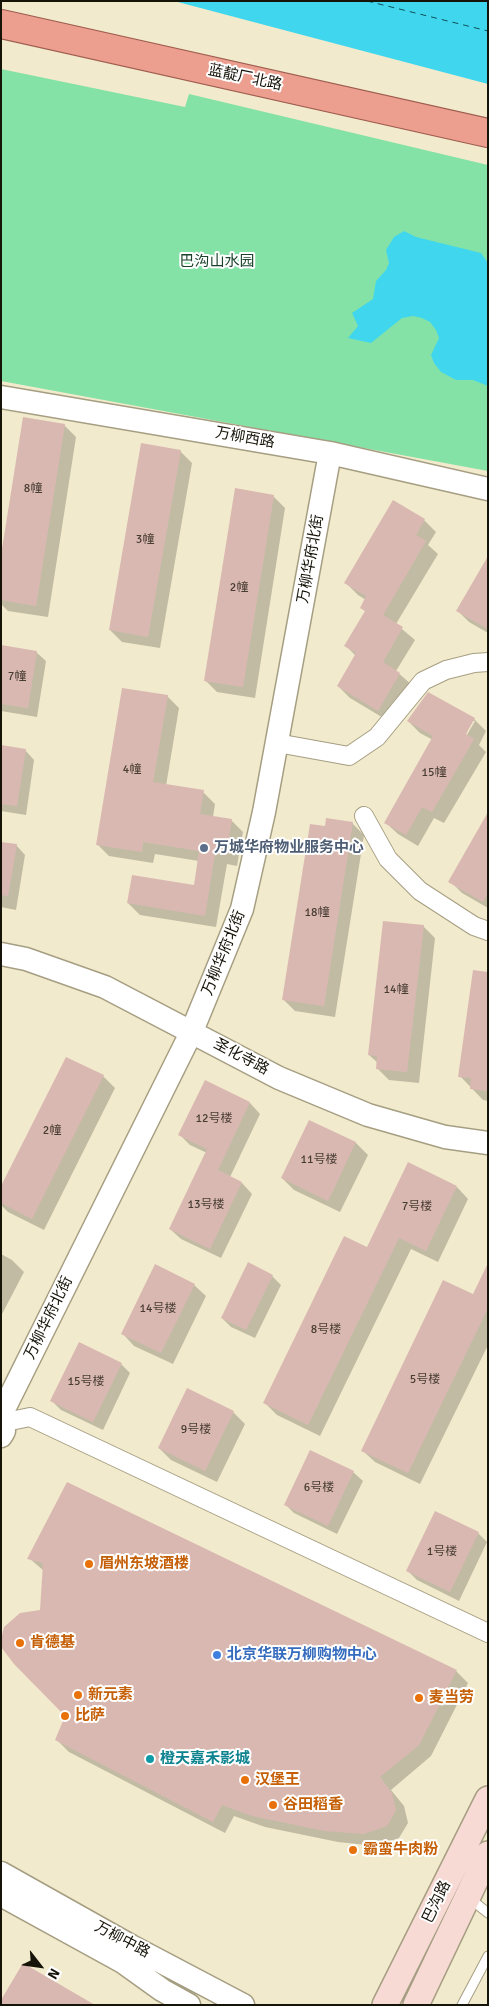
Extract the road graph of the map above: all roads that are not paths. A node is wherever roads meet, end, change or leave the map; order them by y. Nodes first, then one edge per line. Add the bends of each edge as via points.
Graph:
1 (1, 24) edge
2 (488, 133) edge
3 (1, 397) edge
4 (330, 453) junction
5 (488, 489) edge
6 (488, 662) edge
7 (277, 743) junction
8 (364, 816) dead end
9 (488, 931) edge
10 (1, 954) edge
11 (192, 1031) junction
12 (488, 1143) edge
13 (1, 1415) edge
14 (1, 1423) edge
15 (1, 1428) edge
16 (1, 1436) edge
17 (488, 1633) edge
18 (488, 1799) edge
19 (488, 1854) edge
20 (1, 1873) edge
21 (1, 1895) edge
22 (468, 1897) junction
23 (488, 1912) edge
24 (488, 1956) edge
25 (189, 2005) edge
26 (243, 2005) edge
27 (385, 2005) edge
28 (416, 2005) edge
29 (462, 2005) edge

1 - 2 highway, 蓝靛厂北路
3 - 4 street, 万柳西路
4 - 5 street, 万柳西路
4 - 7 street, 万柳华府北街
6 - 7 street via 446,670 423,681 377,737 349,756
7 - 11 street, 万柳华府北街 via 242,909
8 - 9 street via 388,859 420,891 474,926
10 - 11 street, 圣化寺路 via 105,986
11 - 12 street, 圣化寺路 via 279,1078 368,1115 445,1137
11 - 13 street, 万柳华府北街
14 - 17 street via 30,1416
15 - 16 street via 4,1431
18 - 27 main road, 巴沟路
19 - 22 main road, 巴沟路
20 - 26 street, 万柳中路
21 - 25 street, 万柳中路 via 123,1962
22 - 23 lane
22 - 28 main road, 巴沟路
24 - 29 lane

